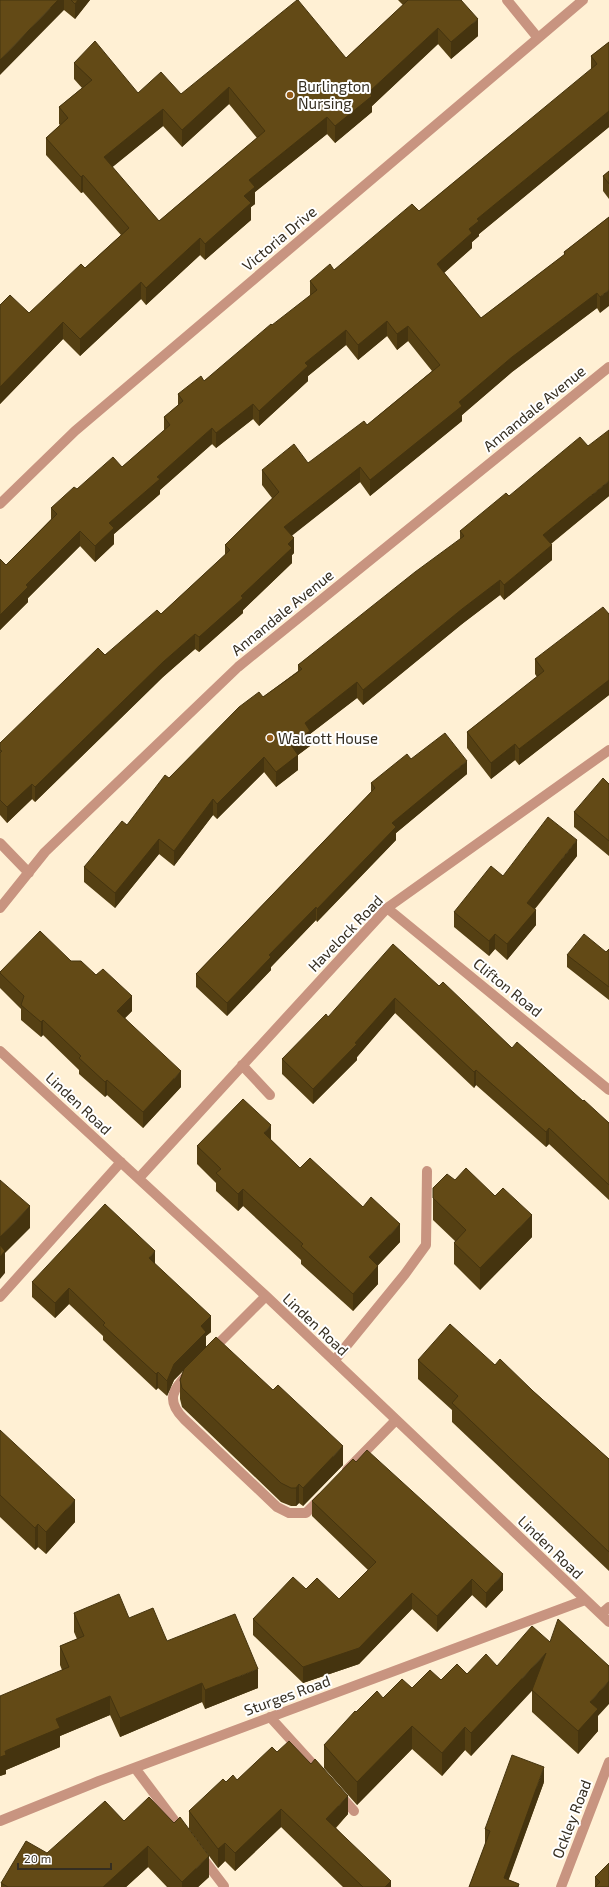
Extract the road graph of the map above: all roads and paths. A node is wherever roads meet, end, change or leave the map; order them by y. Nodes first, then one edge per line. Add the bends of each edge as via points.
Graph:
1 (507, 0) edge
2 (583, 0) edge
3 (538, 38) junction
4 (609, 367) edge
5 (0, 504) edge
6 (609, 750) edge
7 (0, 843) edge
8 (29, 873) junction
9 (0, 908) edge
10 (387, 908) junction
11 (0, 1050) edge
12 (242, 1065) junction
13 (609, 1090) edge
14 (270, 1095) dead end
15 (121, 1162) junction
16 (427, 1171) dead end
17 (138, 1178) junction
18 (266, 1296) junction
19 (0, 1297) edge
20 (206, 1356) edge
21 (334, 1361) junction
22 (195, 1367) edge
23 (396, 1420) junction
24 (342, 1476) edge
25 (326, 1493) edge
26 (585, 1600) junction
27 (609, 1606) edge
28 (601, 1614) junction
29 (609, 1622) edge
30 (270, 1717) junction
31 (609, 1762) edge
32 (135, 1768) junction
33 (354, 1811) dead end
34 (0, 1821) edge
35 (224, 1886) dead end
36 (561, 1887) edge

1 - 3 street
2 - 3 street, Victoria Drive
3 - 5 street, Victoria Drive via 75,431
4 - 8 street, Annandale Avenue via 238,667 45,852
6 - 10 street, Havelock Road
7 - 8 street
8 - 9 street, Annandale Avenue
10 - 12 street, Havelock Road
10 - 13 street, Clifton Road
11 - 15 street, Linden Road
12 - 14 street
12 - 17 street, Havelock Road
15 - 17 street, Linden Road
15 - 19 street
16 - 21 street via 426,1245
17 - 18 street, Linden Road
18 - 20 street
18 - 21 street, Linden Road
21 - 23 street, Linden Road
22 - 25 street via 172,1395 175,1410 184,1419 277,1507 289,1513 306,1513
23 - 24 street
23 - 26 street, Linden Road
26 - 28 street, Linden Road
26 - 30 street, Sturges Road
27 - 28 street
28 - 29 street, Linden Road
30 - 32 street, Sturges Road
30 - 33 street
31 - 36 street, Ockley Road
32 - 34 street, Sturges Road
32 - 35 street

